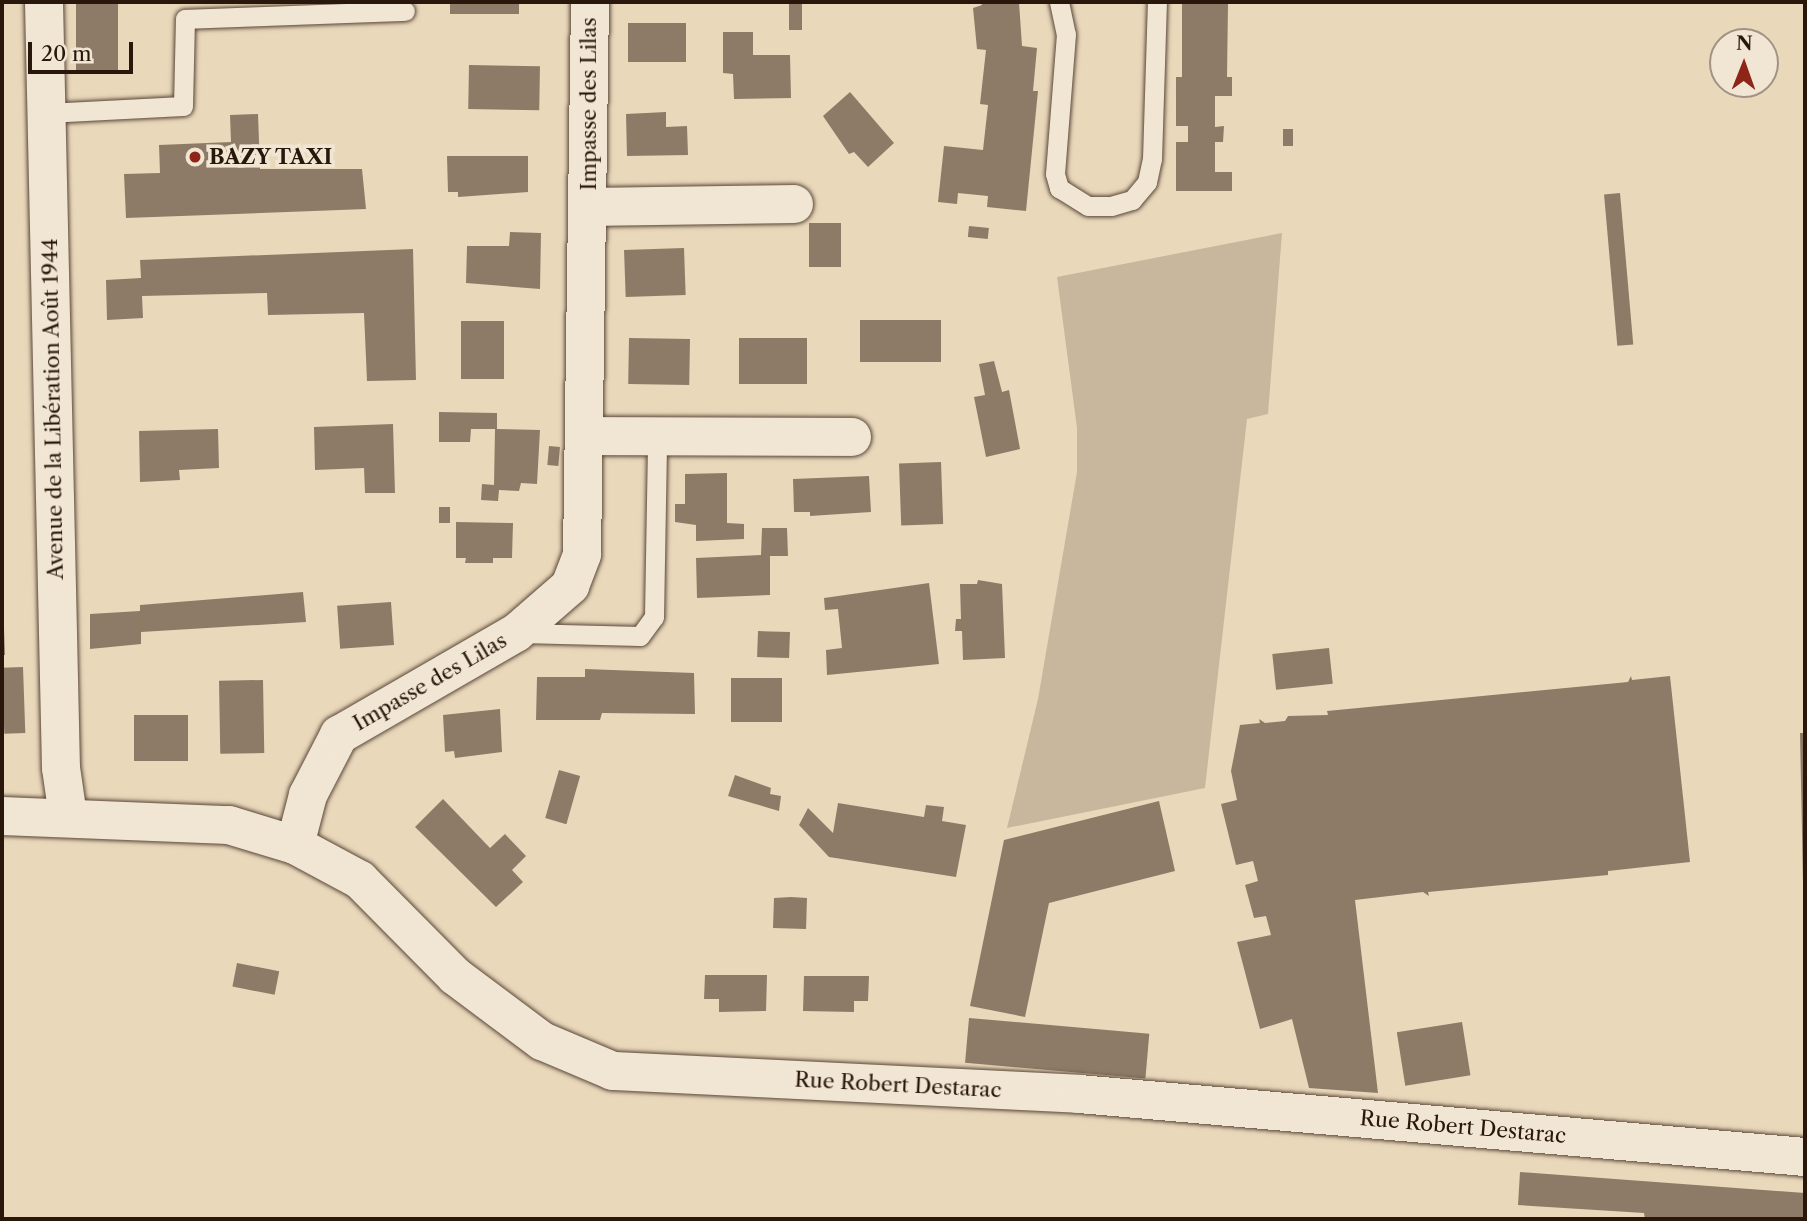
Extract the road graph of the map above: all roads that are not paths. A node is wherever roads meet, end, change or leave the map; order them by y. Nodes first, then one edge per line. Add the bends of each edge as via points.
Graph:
1 (44, 2) edge
2 (590, 2) edge
3 (1059, 2) edge
4 (1157, 2) edge
5 (260, 9) edge
6 (405, 11) dead end
7 (46, 113) junction
8 (794, 205) dead end
9 (589, 207) junction
10 (586, 436) junction
11 (656, 438) junction
12 (852, 438) dead end
13 (516, 633) junction
14 (2, 816) edge
15 (68, 816) junction
16 (295, 845) junction
17 (1805, 1157) edge

1 - 7 street, Avenue de la Libération Août 1944
2 - 9 street, Impasse des Lilas
3 - 4 lane via 1066,33 1055,174 1059,188 1088,206 1132,200 1147,182 1153,146
5 - 6 lane
5 - 7 lane via 185,19 183,106
7 - 15 street, Avenue de la Libération Août 1944 via 61,768
8 - 9 street, Impasse des Lilas
9 - 10 street, Impasse des Lilas
10 - 11 street
10 - 13 street, Impasse des Lilas via 582,554 569,586
11 - 12 street
11 - 13 lane, Impasse des Lilas via 654,617 640,636
13 - 16 street, Impasse des Lilas via 339,735 308,795
14 - 15 street, Rue Robert Destarac
15 - 16 street, Rue Robert Destarac via 229,825
16 - 17 street, Rue Robert Destarac via 360,880 455,976 542,1041 613,1071 1079,1094

